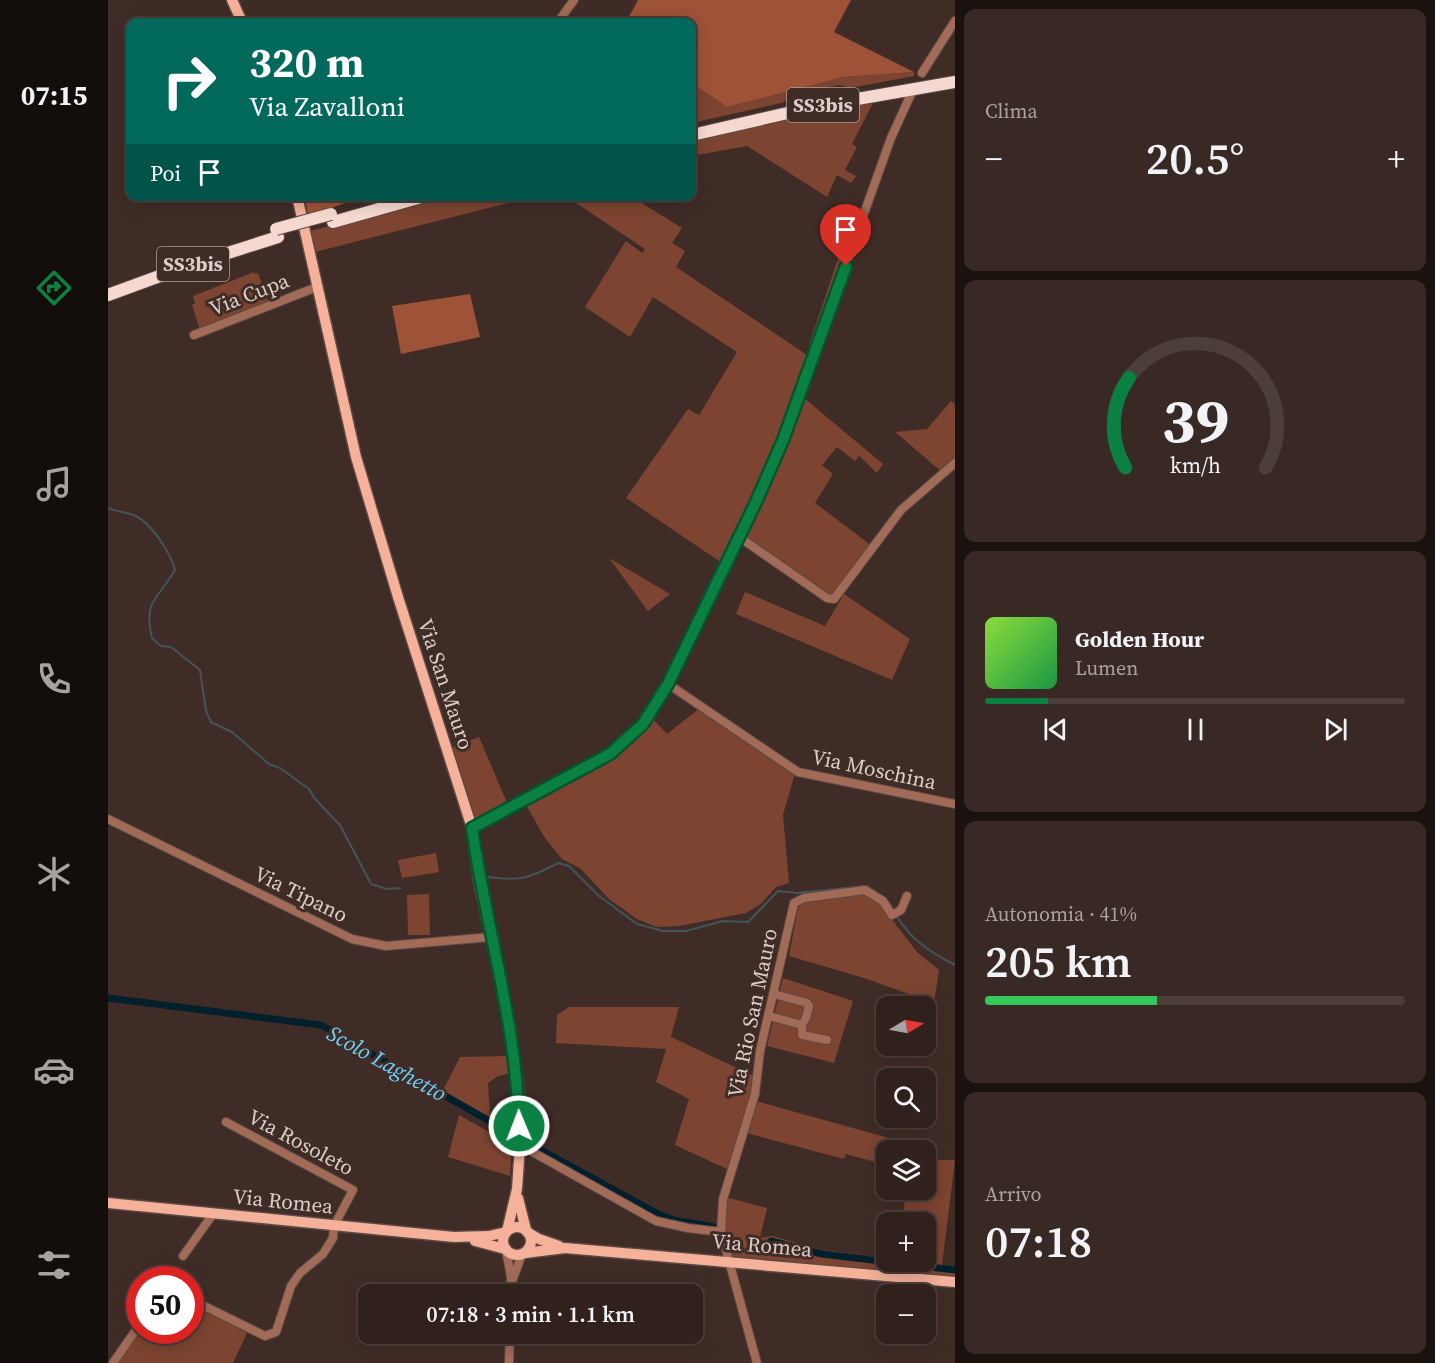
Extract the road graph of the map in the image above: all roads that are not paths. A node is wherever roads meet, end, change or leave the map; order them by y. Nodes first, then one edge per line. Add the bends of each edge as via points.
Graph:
1 (232, 0) edge
2 (574, 0) edge
3 (240, 18) edge
4 (561, 18) edge
5 (955, 21) edge
6 (922, 73) dead end
7 (955, 74) edge
8 (955, 82) edge
9 (911, 94) dead end
10 (696, 126) edge
11 (696, 134) edge
12 (298, 201) edge
13 (381, 201) edge
14 (404, 201) edge
15 (332, 218) junction
16 (277, 233) junction
17 (108, 286) edge
18 (317, 287) junction
19 (108, 295) edge
20 (194, 335) dead end
21 (955, 463) edge
22 (739, 537) junction
23 (668, 684) junction
24 (955, 804) edge
25 (108, 819) edge
26 (472, 828) junction
27 (907, 896) dead end
28 (491, 937) junction
29 (774, 994) junction
30 (769, 1016) junction
31 (802, 1024) junction
32 (826, 1040) dead end
33 (226, 1122) dead end
34 (520, 1145) junction
35 (517, 1189) junction
36 (108, 1203) edge
37 (213, 1214) junction
38 (334, 1226) junction
39 (506, 1231) junction
40 (526, 1231) junction
41 (721, 1232) junction
42 (454, 1237) junction
43 (565, 1248) junction
44 (506, 1250) junction
45 (524, 1253) junction
46 (183, 1256) dead end
47 (727, 1261) junction
48 (955, 1282) edge
49 (511, 1284) edge
50 (514, 1284) edge
51 (204, 1306) edge
52 (126, 1344) edge
53 (509, 1344) edge
54 (112, 1363) edge
55 (508, 1363) edge
56 (757, 1363) edge

1 - 3 main road
2 - 4 street
5 - 6 street
7 - 10 highway, SS3bis
8 - 11 highway, SS3bis via 823,105
9 - 22 street via 891,138 783,440
12 - 18 main road, Via San Mauro
13 - 15 highway, SS3bis
14 - 15 highway, SS3bis
15 - 16 highway, SS3bis, bridge
16 - 17 highway, SS3bis
16 - 19 highway, SS3bis
18 - 20 street, Via Cupa
18 - 26 main road, Via San Mauro via 356,457
21 - 22 street via 901,510 834,599
22 - 23 street
23 - 24 street, Via Moschina via 798,772
23 - 26 street via 643,724 610,754
25 - 28 street, Via Tipano via 352,939 386,946
26 - 28 main road, Via San Mauro
27 - 29 street, Via Rio San Mauro via 901,910 892,915 883,901 866,890 804,898 794,903
28 - 34 main road, Via San Mauro via 510,1027 519,1092
29 - 30 street, Via Rio San Mauro
29 - 31 street via 807,1003 807,1018
30 - 31 street
30 - 41 street, Via Rio San Mauro via 755,1094 723,1199
31 - 32 street via 802,1035
33 - 38 street, Via Rosoleto via 353,1190
34 - 35 main road, Via San Mauro
34 - 41 street via 656,1221
35 - 39 main road, Via San Mauro
35 - 40 main road, Via San Mauro
36 - 37 main road, Via Romea
37 - 38 main road, Via Romea
37 - 46 street
38 - 42 main road, Via Romea
38 - 51 street, Via Rosoleto via 333,1238 323,1254 291,1286 276,1332 265,1336
39 - 40 main road via 514,1227
39 - 42 main road, Via Romea via 489,1236
39 - 44 main road
40 - 43 main road, Via Romea
40 - 45 main road via 531,1245
41 - 47 street, Via Rio San Mauro
42 - 44 main road, Via Romea
43 - 45 main road, Via Romea
43 - 47 main road, Via Romea
44 - 45 main road via 513,1255
44 - 49 street
45 - 50 street
47 - 48 main road, Via Romea
47 - 56 street, Via Rio San Mauro
52 - 54 street
53 - 55 street

